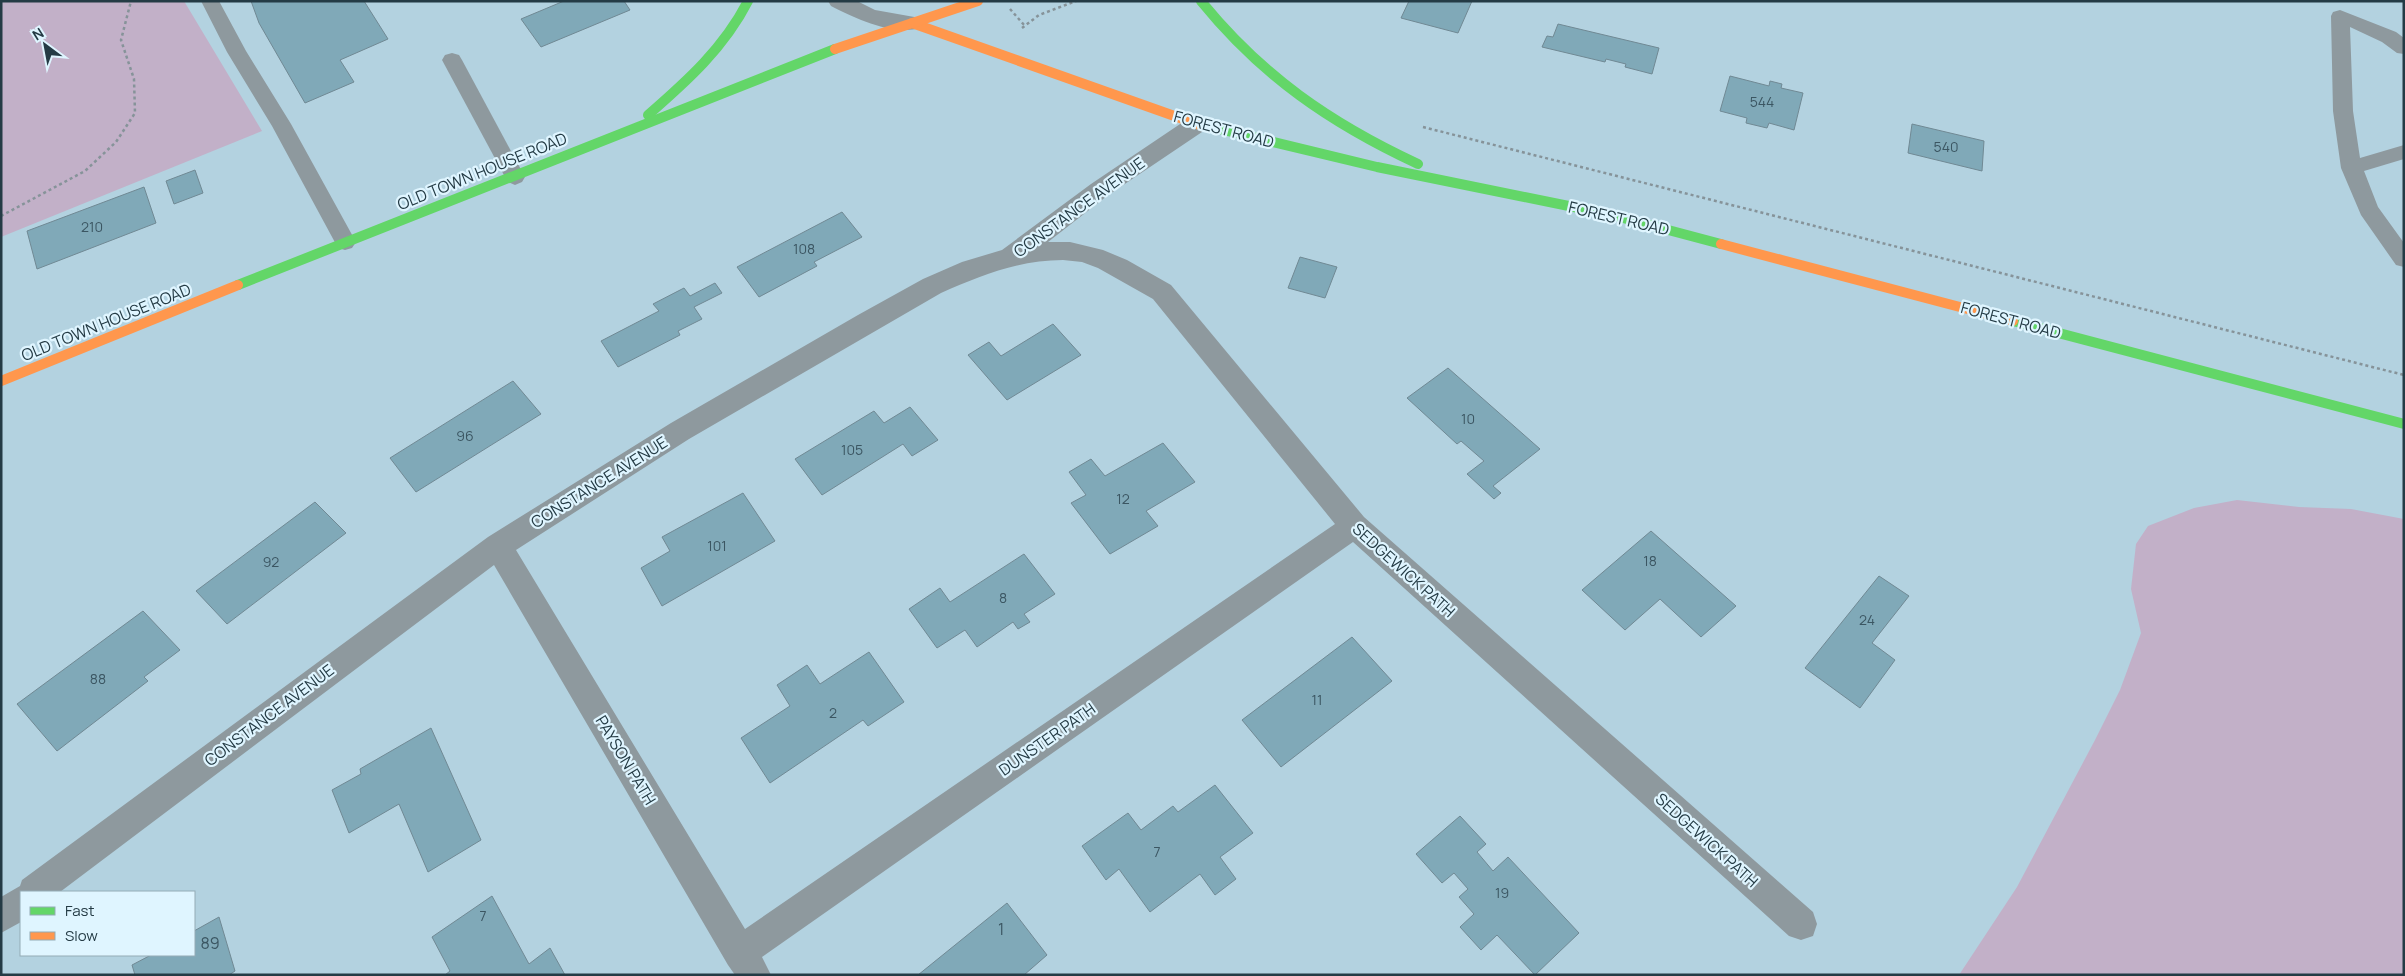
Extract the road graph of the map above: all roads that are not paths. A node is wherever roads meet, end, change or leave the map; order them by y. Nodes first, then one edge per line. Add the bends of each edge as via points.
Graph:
1 (210, 1) edge
2 (748, 1) edge
3 (840, 1) edge
4 (978, 1) edge
5 (1201, 1) edge
6 (2339, 9) edge
7 (912, 23) junction
8 (2404, 48) edge
9 (452, 60) dead end
10 (1197, 124) junction
11 (634, 127) junction
12 (2404, 152) edge
13 (2351, 168) junction
14 (514, 177) junction
15 (1475, 187) junction
16 (345, 242) junction
17 (1010, 257) junction
18 (2404, 259) edge
19 (1, 381) edge
20 (2404, 424) edge
21 (1354, 526) junction
22 (498, 546) junction
23 (35, 891) edge
24 (20, 903) edge
25 (1, 917) edge
26 (1801, 924) dead end
27 (747, 964) edge

1 - 16 lane
2 - 11 main road via 740,21 721,49
3 - 7 street, FOREST ROAD via 870,17
4 - 7 main road, OLD TOWN HOUSE ROAD
5 - 15 main road via 1241,51 1293,94 1398,156
6 - 8 lane via 2389,36
6 - 13 lane via 2344,133
7 - 10 main road, FOREST ROAD
7 - 11 main road, OLD TOWN HOUSE ROAD via 823,53
9 - 14 lane
10 - 15 main road, FOREST ROAD
10 - 17 street, CONSTANCE AVENUE
11 - 14 main road, OLD TOWN HOUSE ROAD
12 - 13 lane
13 - 18 lane via 2366,204
14 - 16 main road, OLD TOWN HOUSE ROAD
15 - 20 main road, FOREST ROAD via 1608,214
16 - 19 main road, OLD TOWN HOUSE ROAD
17 - 21 street, SEDGEWICK PATH via 1046,251 1072,251 1134,274 1162,292
17 - 22 street, CONSTANCE AVENUE via 932,286 867,322 680,431
21 - 26 street, SEDGEWICK PATH
21 - 27 street, DUNSTER PATH
22 - 23 street, CONSTANCE AVENUE
22 - 27 street, PAYSON PATH
24 - 25 street

